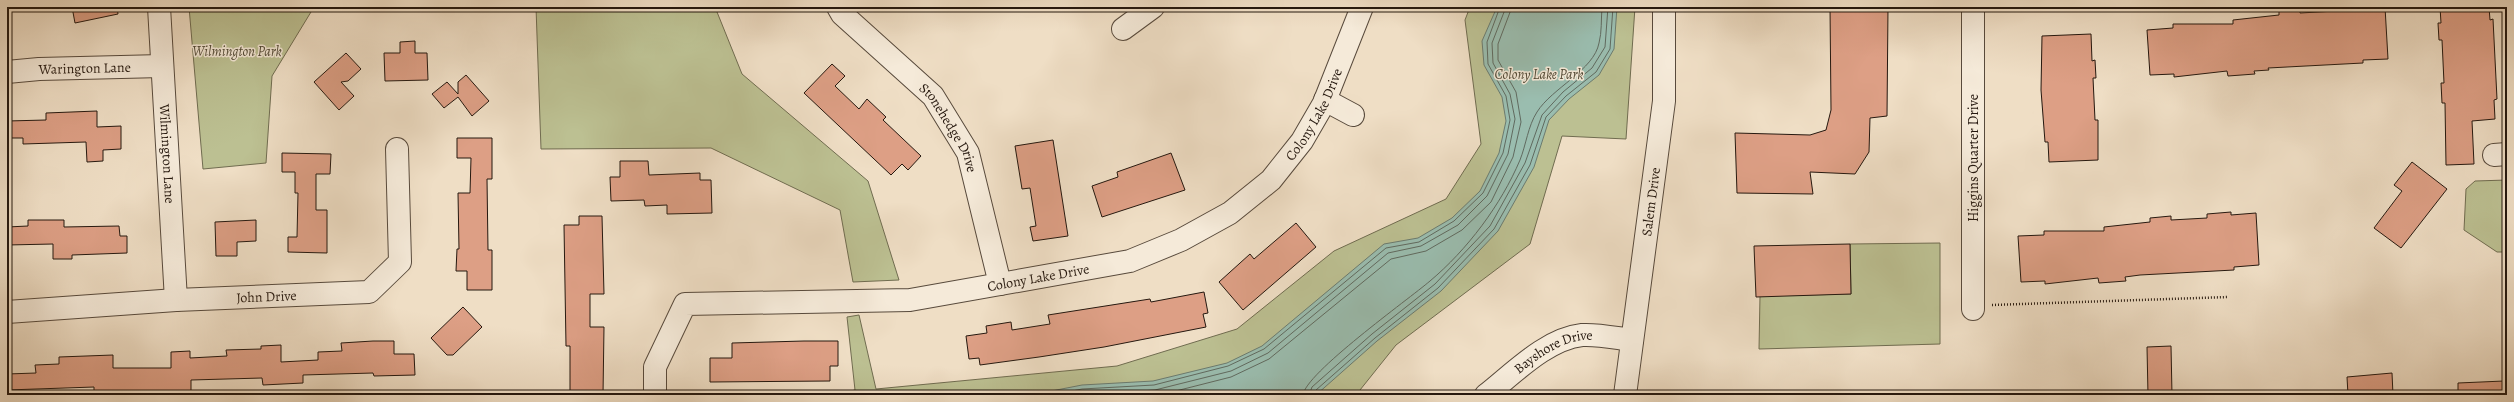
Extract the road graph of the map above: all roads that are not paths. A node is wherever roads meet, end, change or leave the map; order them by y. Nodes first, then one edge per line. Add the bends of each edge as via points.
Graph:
1 (159, 7) edge
2 (838, 7) edge
3 (1153, 7) edge
4 (1362, 7) edge
5 (1664, 7) edge
6 (1973, 7) edge
7 (1123, 29) dead end
8 (162, 66) junction
9 (7, 72) edge
10 (1325, 100) junction
11 (1353, 115) dead end
12 (397, 149) dead end
13 (1000, 284) junction
14 (176, 300) junction
15 (1973, 307) road end
16 (7, 312) edge
17 (1632, 340) junction
18 (655, 395) edge
19 (1486, 395) edge
20 (1625, 395) edge

1 - 8 street, Wilmington Lane
2 - 13 street, Stonehedge Drive via 842,14 933,96 968,153
3 - 7 street
4 - 10 street, Colony Lake Drive
5 - 17 street, Salem Drive via 1664,101
6 - 15 street, Higgins Quarter Drive
8 - 9 street, Warington Lane
8 - 14 street, Wilmington Lane
10 - 11 street
10 - 13 street, Colony Lake Drive via 1302,141 1271,180 1230,213 1181,240 1130,261
12 - 14 street, John Drive via 400,262 369,292
13 - 18 street, Colony Lake Drive via 910,300 685,304 655,367
14 - 16 street, John Drive
17 - 19 street, Bayshore Drive via 1582,335 1566,339 1540,353
17 - 20 street, Salem Drive

